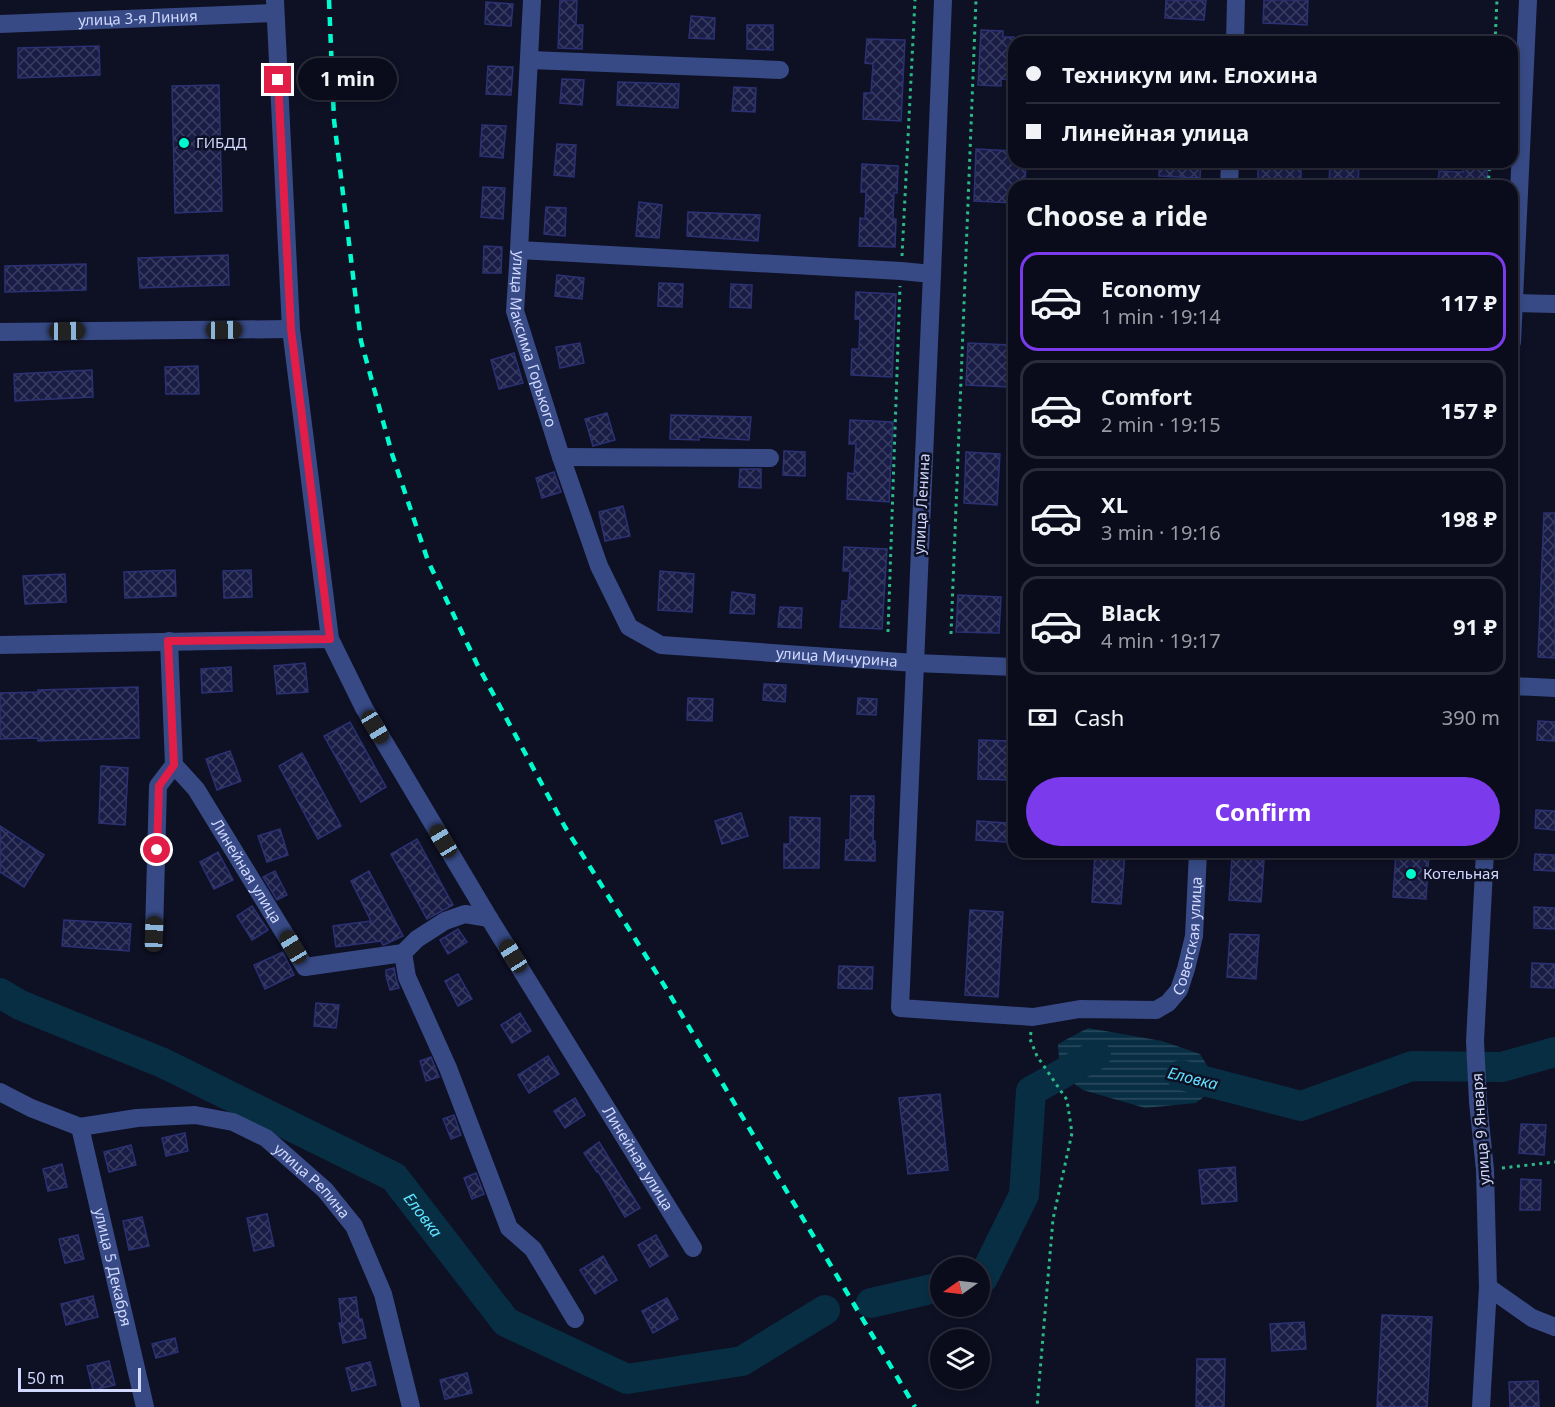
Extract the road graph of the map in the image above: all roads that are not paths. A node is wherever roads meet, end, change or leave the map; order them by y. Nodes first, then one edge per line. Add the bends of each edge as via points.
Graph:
1 (532, 0) edge
2 (943, 0) edge
3 (1236, 0) edge
4 (1528, 0) edge
5 (274, 6) edge
6 (0, 24) edge
7 (1235, 36) edge
8 (530, 60) junction
9 (780, 70) dead end
10 (1518, 216) edge
11 (519, 250) junction
12 (932, 274) junction
13 (1518, 303) edge
14 (1555, 304) edge
15 (291, 329) junction
16 (0, 332) edge
17 (561, 457) junction
18 (770, 458) dead end
19 (330, 639) junction
20 (168, 641) junction
21 (0, 645) edge
22 (661, 645) joint
23 (915, 663) junction
24 (1008, 667) edge
25 (1518, 686) edge
26 (1555, 688) edge
27 (174, 765) junction
28 (1198, 858) edge
29 (1485, 858) edge
30 (489, 918) junction
31 (154, 934) dead end
32 (403, 953) junction
33 (1033, 1017) joint
34 (0, 1092) edge
35 (80, 1127) junction
36 (693, 1248) dead end
37 (1488, 1287) junction
38 (575, 1319) dead end
39 (1555, 1327) edge
40 (145, 1407) edge
41 (411, 1407) edge
42 (1481, 1407) edge

1 - 8 street, улица Максима Горького
2 - 12 street, улица Ленина
3 - 7 street
4 - 10 street
5 - 6 street, улица 3-я Линия
5 - 15 street, Линейная улица
8 - 9 street
8 - 11 street, улица Максима Горького
11 - 12 street
11 - 17 street, улица Максима Горького via 515,311
12 - 23 street, улица Ленина
13 - 14 street
15 - 16 street
15 - 19 street, Линейная улица
17 - 18 street
17 - 22 street, улица Максима Горького via 599,566 629,627
19 - 20 street
19 - 30 street, Линейная улица via 364,708
20 - 21 street
20 - 27 street
22 - 23 street, улица Мичурина
23 - 24 street, улица Мичурина
23 - 33 street, улица Ленина via 900,1008
25 - 26 street
27 - 31 street via 159,786
27 - 32 street, Линейная улица via 196,789 305,967
28 - 33 street, Советская улица via 1194,936 1179,990 1168,1003 1156,1010 1080,1009
29 - 37 street, улица 9 Января via 1475,1041 1485,1170
30 - 32 street via 465,914 445,921
30 - 36 street, Линейная улица
32 - 38 street via 407,976 509,1228 533,1249
34 - 35 street
35 - 40 street, улица 5 Декабря
35 - 41 street, улица Репина via 137,1118 195,1116 233,1122 266,1138 326,1190 354,1226 383,1294
37 - 39 street via 1532,1318
37 - 42 street, улица 9 Января

